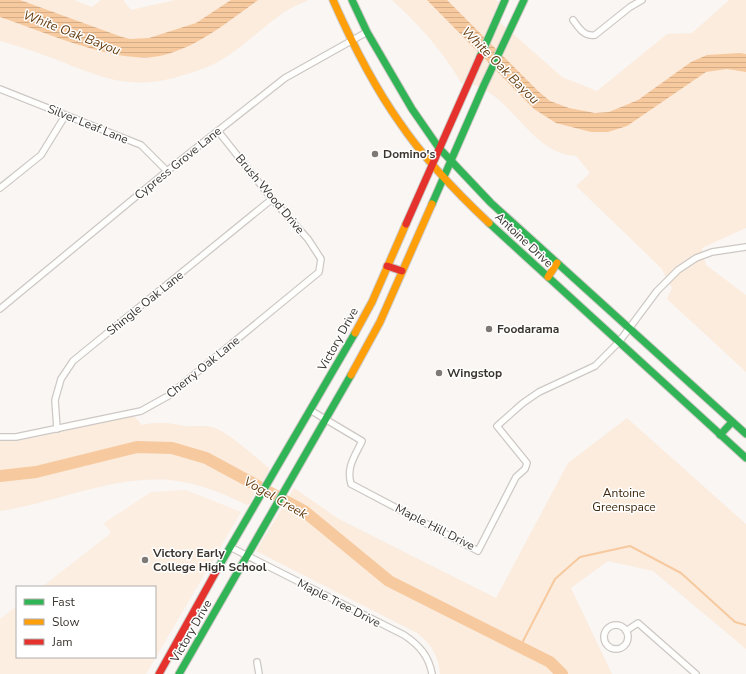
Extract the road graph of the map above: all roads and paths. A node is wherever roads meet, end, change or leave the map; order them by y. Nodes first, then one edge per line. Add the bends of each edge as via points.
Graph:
1 (333, 0) edge
2 (352, 0) edge
3 (505, 0) edge
4 (524, 0) edge
5 (642, 0) edge
6 (573, 20) dead end
7 (367, 32) junction
8 (352, 41) junction
9 (0, 89) edge
10 (65, 116) junction
11 (218, 131) junction
12 (439, 148) junction
13 (451, 160) junction
14 (432, 163) junction
15 (167, 171) junction
16 (443, 178) junction
17 (0, 188) edge
18 (272, 199) junction
19 (746, 247) edge
20 (321, 259) joint
21 (558, 263) junction
22 (387, 266) junction
23 (402, 271) junction
24 (548, 277) junction
25 (0, 309) edge
26 (630, 328) junction
27 (619, 342) junction
28 (310, 410) junction
29 (325, 419) junction
30 (732, 422) junction
31 (57, 429) junction
32 (746, 434) edge
33 (720, 435) junction
34 (0, 437) edge
35 (746, 458) edge
36 (230, 547) junction
37 (247, 556) junction
38 (626, 631) junction
39 (257, 662) dead end
40 (159, 674) edge
41 (179, 674) edge
42 (259, 674) edge
43 (432, 674) edge
44 (696, 674) edge

1 - 8 main road, Antoine Drive
2 - 7 main road, Antoine Drive
3 - 12 main road, Victory Drive
4 - 13 main road, Victory Drive
5 - 6 street via 595,35 584,34
7 - 8 street, Cypress Grove Lane
7 - 12 main road, Antoine Drive via 412,109
8 - 11 street, Cypress Grove Lane via 285,78
8 - 14 main road, Antoine Drive via 380,93 401,125
9 - 10 street, Silver Leaf Lane
10 - 15 street, Silver Leaf Lane via 141,145
10 - 17 street via 41,155
11 - 15 street, Cypress Grove Lane
11 - 18 street, Brush Wood Drive
12 - 13 main road, Antoine Drive
12 - 14 main road, Victory Drive
13 - 16 main road, Victory Drive
13 - 21 main road, Antoine Drive via 491,202
14 - 16 main road, Antoine Drive
14 - 22 main road, Victory Drive
15 - 25 street, Cypress Grove Lane
16 - 23 main road, Victory Drive
16 - 24 main road, Antoine Drive
18 - 20 street, Brush Wood Drive via 308,239
18 - 31 street, Shingle Oak Lane via 73,361 61,379 55,400
19 - 26 street via 712,252 696,258 678,270 657,291
20 - 31 street, Cherry Oak Lane via 319,272 168,396 141,411
21 - 24 main road
21 - 26 main road, Antoine Drive
22 - 23 main road
22 - 28 main road, Victory Drive via 372,302
23 - 29 main road, Victory Drive via 367,348
24 - 27 main road, Antoine Drive
26 - 27 street
26 - 30 main road, Antoine Drive
27 - 29 street, Maple Hill Drive via 595,366 540,392 497,426 527,463 525,469 516,477 478,551 351,484 348,475 351,463 362,441
27 - 33 main road, Antoine Drive
28 - 29 street, Maple Hill Drive
28 - 36 main road, Victory Drive
29 - 37 main road, Victory Drive
30 - 32 main road, Antoine Drive
30 - 33 main road
31 - 34 street, Cherry Oak Lane via 16,437
33 - 35 main road, Antoine Drive
36 - 37 street, Maple Tree Drive
36 - 40 main road, Victory Drive
37 - 41 main road, Victory Drive
37 - 43 street, Maple Tree Drive via 404,635 421,649 430,662
38 - 38 street via 628,638 622,647 614,649 606,642 605,634 613,626 620,626
38 - 44 street via 638,623
39 - 42 street

